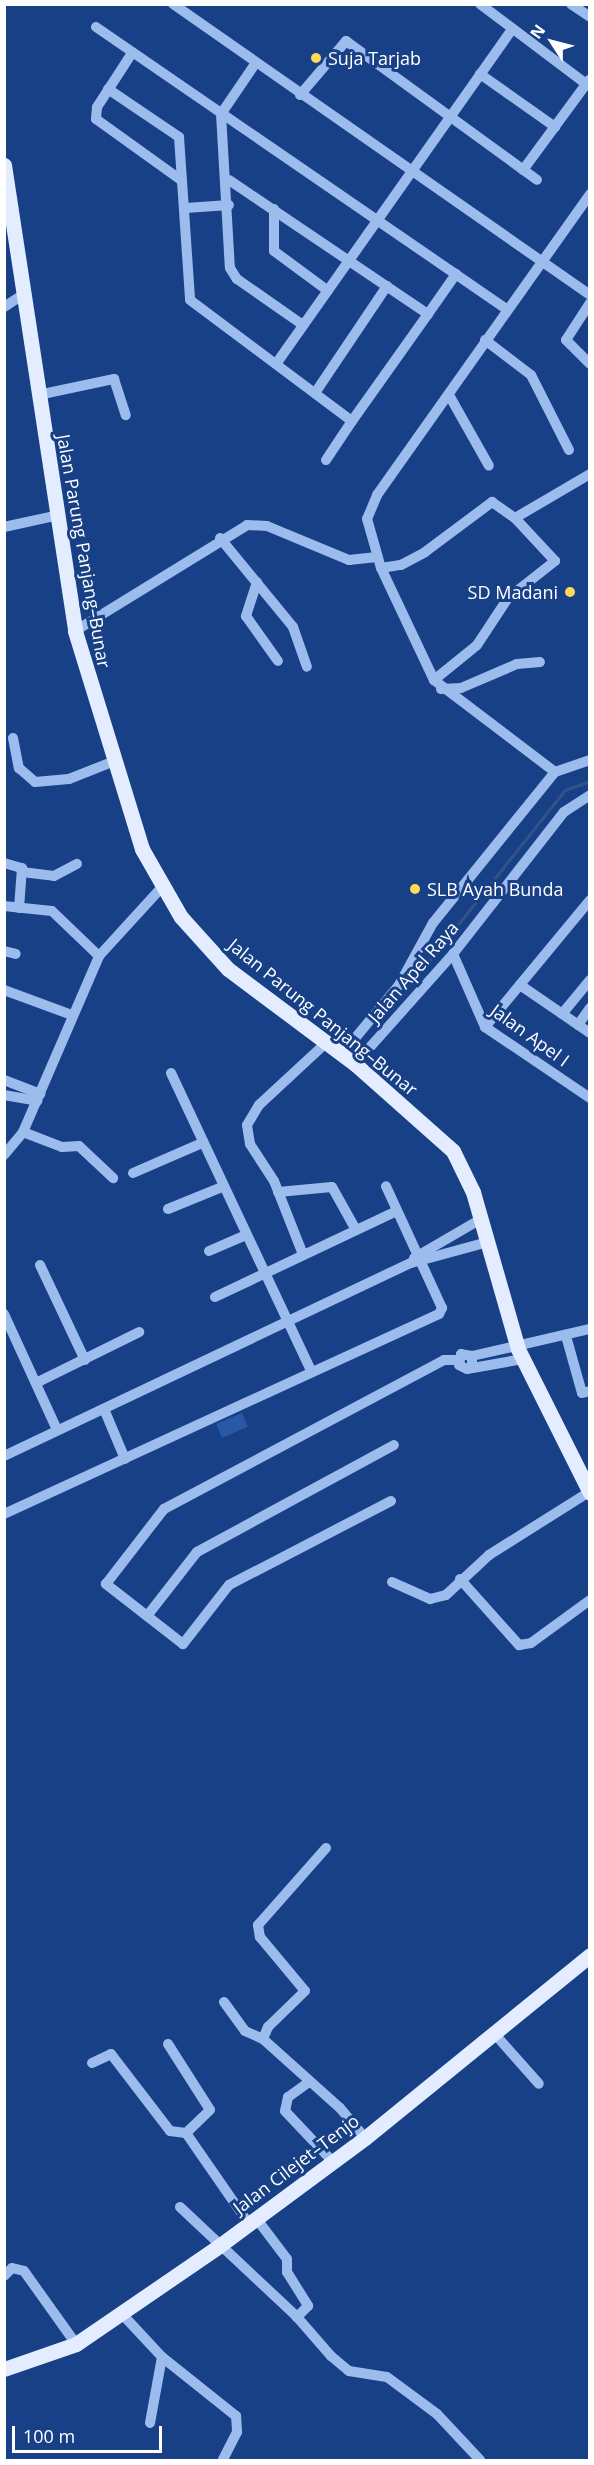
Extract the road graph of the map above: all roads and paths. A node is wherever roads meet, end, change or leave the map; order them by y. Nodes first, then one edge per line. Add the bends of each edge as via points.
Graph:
1 (480, 4) edge
2 (571, 4) edge
3 (173, 5) edge
4 (590, 17) edge
5 (96, 27) dead end
6 (512, 30) junction
7 (132, 52) junction
8 (255, 64) junction
9 (480, 74) junction
10 (588, 82) edge
11 (108, 89) junction
12 (300, 95) junction
13 (221, 114) junction
14 (450, 116) junction
15 (555, 127) junction
16 (4, 165) edge
17 (523, 170) junction
18 (410, 173) junction
19 (181, 180) junction
20 (229, 180) junction
21 (537, 180) dead end
22 (590, 194) edge
23 (229, 204) junction
24 (186, 208) junction
25 (274, 209) junction
26 (377, 220) junction
27 (349, 261) junction
28 (541, 263) junction
29 (456, 274) junction
30 (387, 286) junction
31 (328, 291) junction
32 (24, 294) junction
33 (590, 295) edge
34 (590, 303) edge
35 (4, 307) edge
36 (507, 310) junction
37 (428, 314) junction
38 (303, 325) junction
39 (486, 340) junction
40 (276, 364) junction
41 (590, 364) edge
42 (315, 393) junction
43 (449, 394) junction
44 (38, 395) junction
45 (126, 416) dead end
46 (352, 420) junction
47 (569, 450) dead end
48 (326, 460) dead end
49 (489, 466) dead end
50 (590, 474) edge
51 (54, 516) junction
52 (515, 518) junction
53 (4, 527) edge
54 (220, 538) junction
55 (379, 563) junction
56 (257, 582) junction
57 (75, 631) junction
58 (279, 661) dead end
59 (540, 662) dead end
60 (307, 667) dead end
61 (437, 684) junction
62 (13, 738) dead end
63 (590, 760) edge
64 (112, 762) junction
65 (555, 772) junction
66 (590, 795) edge
67 (4, 862) edge
68 (77, 864) dead end
69 (22, 872) junction
70 (161, 888) junction
71 (590, 900) edge
72 (4, 906) edge
73 (19, 908) junction
74 (453, 954) junction
75 (99, 956) junction
76 (406, 972) junction
77 (590, 980) edge
78 (424, 984) junction
79 (520, 985) junction
80 (4, 990) edge
81 (590, 1008) edge
82 (562, 1014) junction
83 (72, 1015) junction
84 (578, 1025) junction
85 (485, 1027) junction
86 (590, 1033) edge
87 (326, 1042) junction
88 (342, 1054) junction
89 (355, 1064) junction
90 (171, 1073) dead end
91 (4, 1080) edge
92 (4, 1095) edge
93 (38, 1097) junction
94 (590, 1098) edge
95 (23, 1132) junction
96 (202, 1143) junction
97 (4, 1155) edge
98 (133, 1173) dead end
99 (113, 1178) dead end
100 (386, 1186) dead end
101 (222, 1187) junction
102 (278, 1192) junction
103 (168, 1209) dead end
104 (397, 1211) junction
105 (481, 1219) junction
106 (356, 1230) junction
107 (246, 1235) junction
108 (488, 1242) junction
109 (209, 1251) dead end
110 (302, 1252) junction
111 (417, 1260) junction
112 (40, 1265) dead end
113 (264, 1273) junction
114 (215, 1297) dead end
115 (4, 1314) edge
116 (287, 1323) junction
117 (590, 1329) edge
118 (139, 1332) dead end
119 (566, 1336) junction
120 (520, 1354) junction
121 (85, 1360) junction
122 (310, 1370) junction
123 (38, 1382) junction
124 (590, 1391) edge
125 (104, 1409) junction
126 (57, 1430) junction
127 (394, 1445) dead end
128 (4, 1456) edge
129 (125, 1459) junction
130 (589, 1492) edge
131 (391, 1501) dead end
132 (4, 1514) edge
133 (460, 1580) junction
134 (392, 1582) dead end
135 (590, 1600) edge
136 (147, 1616) junction
137 (326, 1848) dead end
138 (590, 1955) edge
139 (224, 2002) dead end
140 (493, 2032) junction
141 (263, 2039) junction
142 (168, 2044) dead end
143 (92, 2063) dead end
144 (309, 2082) junction
145 (539, 2084) dead end
146 (186, 2133) junction
147 (364, 2138) junction
148 (333, 2162) junction
149 (180, 2207) dead end
150 (252, 2221) junction
151 (219, 2247) junction
152 (4, 2276) edge
153 (123, 2314) junction
154 (297, 2317) junction
155 (76, 2344) junction
156 (162, 2357) junction
157 (4, 2369) edge
158 (150, 2423) dead end
159 (224, 2460) edge
160 (480, 2460) edge

1 - 6 street
2 - 4 street
3 - 8 street
5 - 7 street
6 - 9 street
6 - 10 street
7 - 11 street
7 - 13 street
8 - 12 street
8 - 13 street
9 - 14 street
9 - 15 street
10 - 15 street
11 - 19 street via 178,137
11 - 19 street via 95,112 100,124
12 - 14 street via 346,41
12 - 18 street
13 - 20 street
13 - 26 street
14 - 17 street
14 - 18 street
15 - 17 street
16 - 32 main road, Jalan Parung Panjang–Bunar
17 - 21 street
18 - 26 street
18 - 28 street
19 - 24 street
20 - 23 street
20 - 25 street
22 - 28 street
23 - 24 street
23 - 38 street via 232,273
24 - 40 street via 187,296
25 - 27 street
25 - 31 street via 274,251
26 - 27 street
26 - 29 street
27 - 30 street
27 - 31 street
28 - 33 street
28 - 36 street
29 - 36 street
29 - 37 street
30 - 37 street
30 - 42 street
31 - 38 street
32 - 35 street
32 - 44 main road, Jalan Parung Panjang–Bunar
34 - 41 street via 566,340
36 - 39 street
37 - 46 street
38 - 40 street
39 - 43 street
39 - 47 street via 531,375
40 - 42 street
42 - 46 street
43 - 49 street
43 - 55 street via 369,511 368,528
44 - 45 street via 114,380
44 - 51 main road, Jalan Parung Panjang–Bunar
46 - 48 street
50 - 52 street
51 - 53 street
51 - 57 main road, Jalan Parung Panjang–Bunar
52 - 55 street via 492,502 433,548 401,565
52 - 61 street via 555,561 508,598 477,645
54 - 55 street via 256,524 340,558
54 - 56 street
54 - 57 street
55 - 61 street
56 - 58 street via 246,616
56 - 60 street via 293,627
57 - 64 main road, Jalan Parung Panjang–Bunar
59 - 61 street via 524,662 483,682
61 - 65 street
62 - 64 street via 19,768 35,782 69,779
63 - 65 street
64 - 70 main road, Jalan Parung Panjang–Bunar
65 - 76 street via 433,923
66 - 74 street, Jalan Apel Raya via 564,812
67 - 69 street via 19,865
68 - 69 street via 54,876
69 - 73 street
70 - 75 street
70 - 87 main road, Jalan Parung Panjang–Bunar via 228,969
71 - 79 street
72 - 73 street
73 - 75 street via 52,911
74 - 78 street, Jalan Apel Raya
74 - 85 street, Jalan Apel I
75 - 83 street
76 - 78 street
76 - 88 street
77 - 82 street
78 - 89 street, Jalan Apel Raya
79 - 82 street
79 - 85 street
80 - 83 street
81 - 84 street
82 - 84 street
83 - 93 street
84 - 86 street
85 - 94 street, Jalan Apel I
87 - 88 main road, Jalan Parung Panjang–Bunar
87 - 102 street via 250,1115 250,1144
88 - 89 main road, Jalan Parung Panjang–Bunar
89 - 105 main road, Jalan Parung Panjang–Bunar via 453,1151
90 - 96 street
91 - 93 street
92 - 93 street
93 - 95 street
95 - 97 street
95 - 99 street via 62,1147 79,1146
96 - 98 street
96 - 101 street
100 - 104 street
101 - 103 street
101 - 107 street
102 - 106 street via 332,1187
102 - 110 street
104 - 106 street
104 - 111 street
105 - 108 main road, Jalan Parung Panjang–Bunar
105 - 111 street
106 - 110 street
107 - 109 street
107 - 113 street
108 - 111 street
108 - 120 main road, Jalan Parung Panjang–Bunar
110 - 113 street
111 - 116 street
111 - 122 street via 442,1308 439,1314
112 - 121 street
113 - 114 street
113 - 116 street
115 - 123 street
116 - 122 street
116 - 125 street
117 - 119 street
118 - 121 street
119 - 120 street
119 - 124 street via 582,1393
120 - 130 main road, Jalan Parung Panjang–Bunar
120 - 136 street via 472,1361 462,1368 458,1360 444,1360 164,1509 106,1584
121 - 123 street
122 - 129 street
123 - 126 street
125 - 126 street
125 - 129 street
126 - 128 street
127 - 136 street via 197,1552
129 - 132 street
130 - 133 street via 506,1543
131 - 136 street via 229,1585 183,1644
133 - 134 street via 446,1594 430,1599
133 - 135 street via 519,1645 531,1643
137 - 141 street via 258,1925 260,1937 305,1990 268,2027
138 - 140 main road, Jalan Cilejet–Tenjo
139 - 141 street via 245,2031
140 - 145 street
140 - 147 main road, Jalan Cilejet–Tenjo
141 - 144 street
142 - 146 street via 210,2110
143 - 146 street via 111,2054 170,2131
144 - 147 street
144 - 148 street via 288,2097 285,2111
146 - 150 street
147 - 148 main road, Jalan Cilejet–Tenjo
148 - 150 main road, Jalan Cilejet–Tenjo
149 - 151 street
150 - 151 main road, Jalan Cilejet–Tenjo
150 - 154 street via 287,2259 287,2272 308,2306
151 - 153 main road, Jalan Cilejet–Tenjo
151 - 154 street
152 - 155 street via 12,2268 24,2271
153 - 155 main road, Jalan Cilejet–Tenjo
153 - 156 street
154 - 160 street via 342,2367 387,2377 437,2414
155 - 157 main road, Jalan Cilejet–Tenjo
156 - 158 street
156 - 159 street via 236,2416 237,2432

